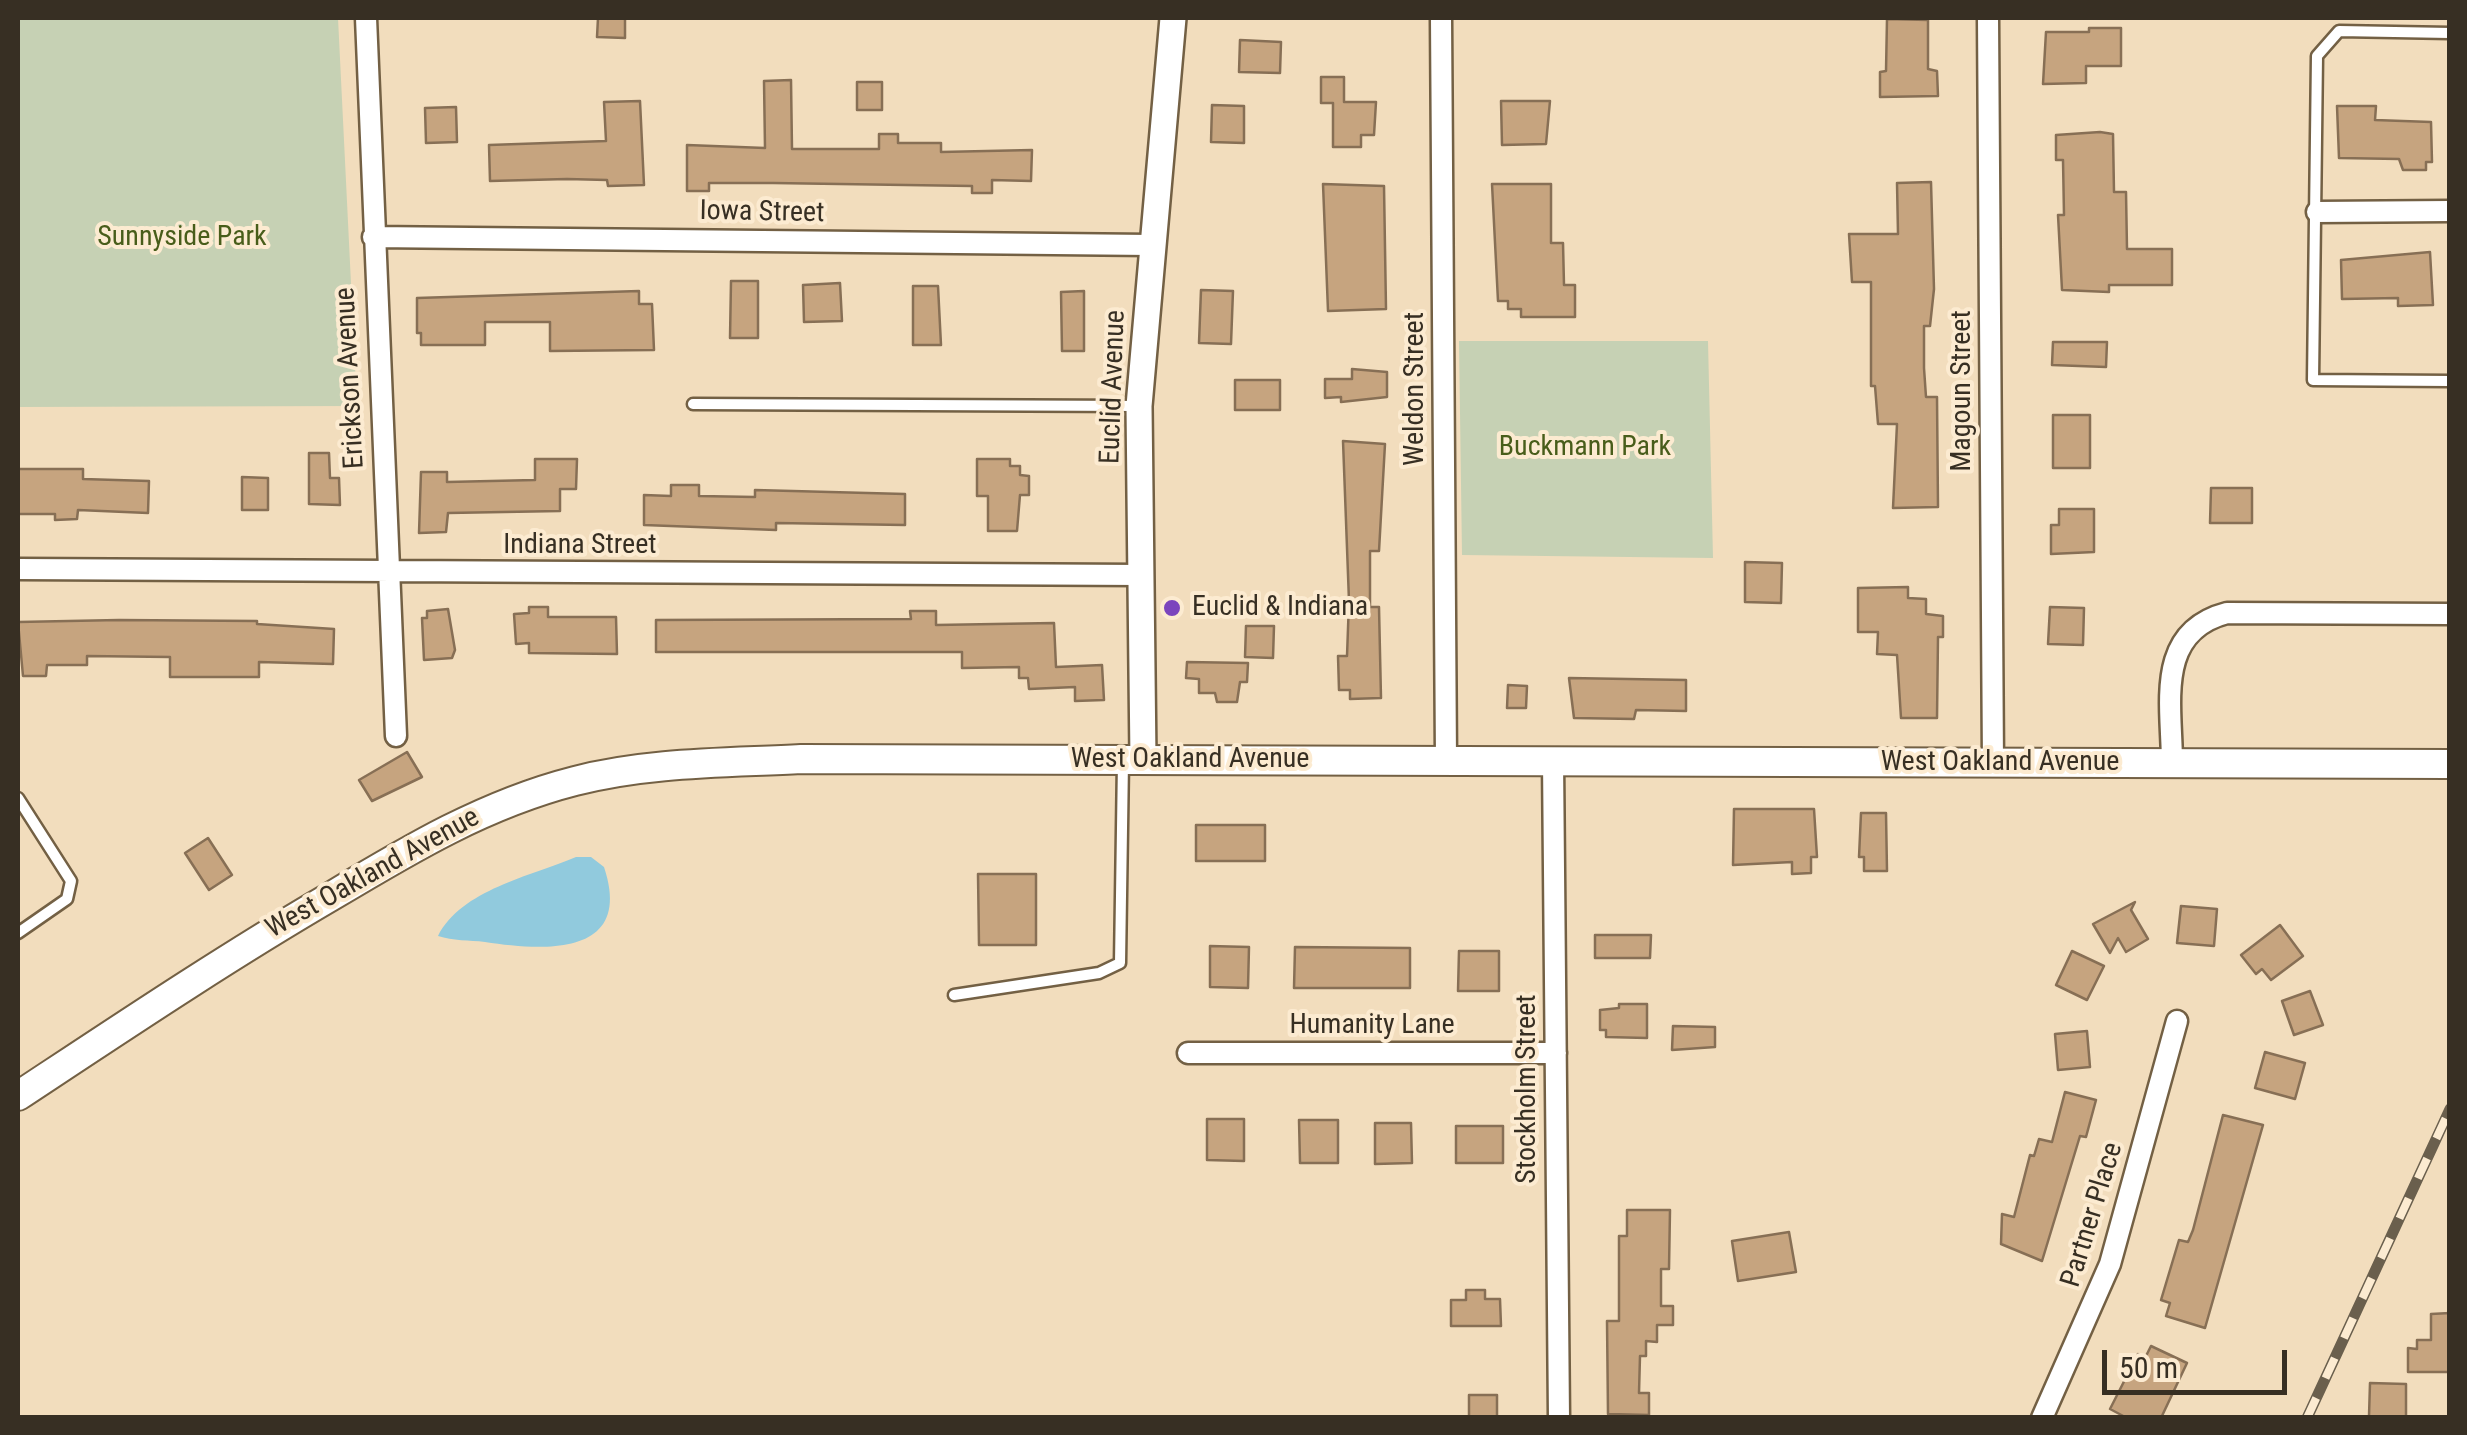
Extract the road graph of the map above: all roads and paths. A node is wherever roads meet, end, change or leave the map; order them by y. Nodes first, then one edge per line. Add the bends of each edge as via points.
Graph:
1 (366, 18) edge
2 (1173, 18) edge
3 (1441, 18) edge
4 (1988, 18) edge
5 (2450, 33) edge
6 (2450, 211) edge
7 (2317, 212) junction
8 (373, 237) junction
9 (1151, 244) junction
10 (2450, 381) edge
11 (693, 404) dead end
12 (1139, 406) junction
13 (18, 569) edge
14 (388, 574) junction
15 (1142, 575) junction
16 (2450, 614) edge
17 (396, 736) dead end
18 (1133, 760) junction
19 (1446, 760) junction
20 (1554, 760) junction
21 (1993, 764) junction
22 (2172, 764) junction
23 (2450, 764) edge
24 (18, 798) edge
25 (18, 933) edge
26 (954, 995) dead end
27 (2177, 1021) dead end
28 (1556, 1053) junction
29 (1188, 1054) dead end
30 (18, 1096) edge
31 (1559, 1418) edge
32 (2042, 1418) edge

1 - 8 street, Erickson Avenue
2 - 9 street, Euclid Avenue
3 - 19 street, Weldon Street
4 - 21 street, Magoun Street
5 - 7 lane via 2338,31 2328,39 2316,56
6 - 7 street
7 - 10 lane via 2313,380
8 - 9 street, Iowa Street
8 - 14 street, Erickson Avenue
9 - 12 street, Euclid Avenue
11 - 12 lane
12 - 15 street, Euclid Avenue
13 - 14 street, Indiana Street
14 - 15 street, Indiana Street
14 - 17 street, Erickson Avenue
15 - 18 street, Euclid Avenue
16 - 22 street via 2209,618 2192,629 2171,661
18 - 19 main road, West Oakland Avenue
18 - 26 lane via 1120,963 1100,973
18 - 30 main road, West Oakland Avenue via 801,759 669,766 577,780 432,836 258,939
19 - 20 main road, West Oakland Avenue
20 - 21 main road, West Oakland Avenue
20 - 28 street, Stockholm Street
21 - 22 main road, West Oakland Avenue
22 - 23 main road, West Oakland Avenue
24 - 25 lane via 71,881 67,900
27 - 32 street, Partner Place via 2110,1264
28 - 29 street, Humanity Lane
28 - 31 street, Stockholm Street

